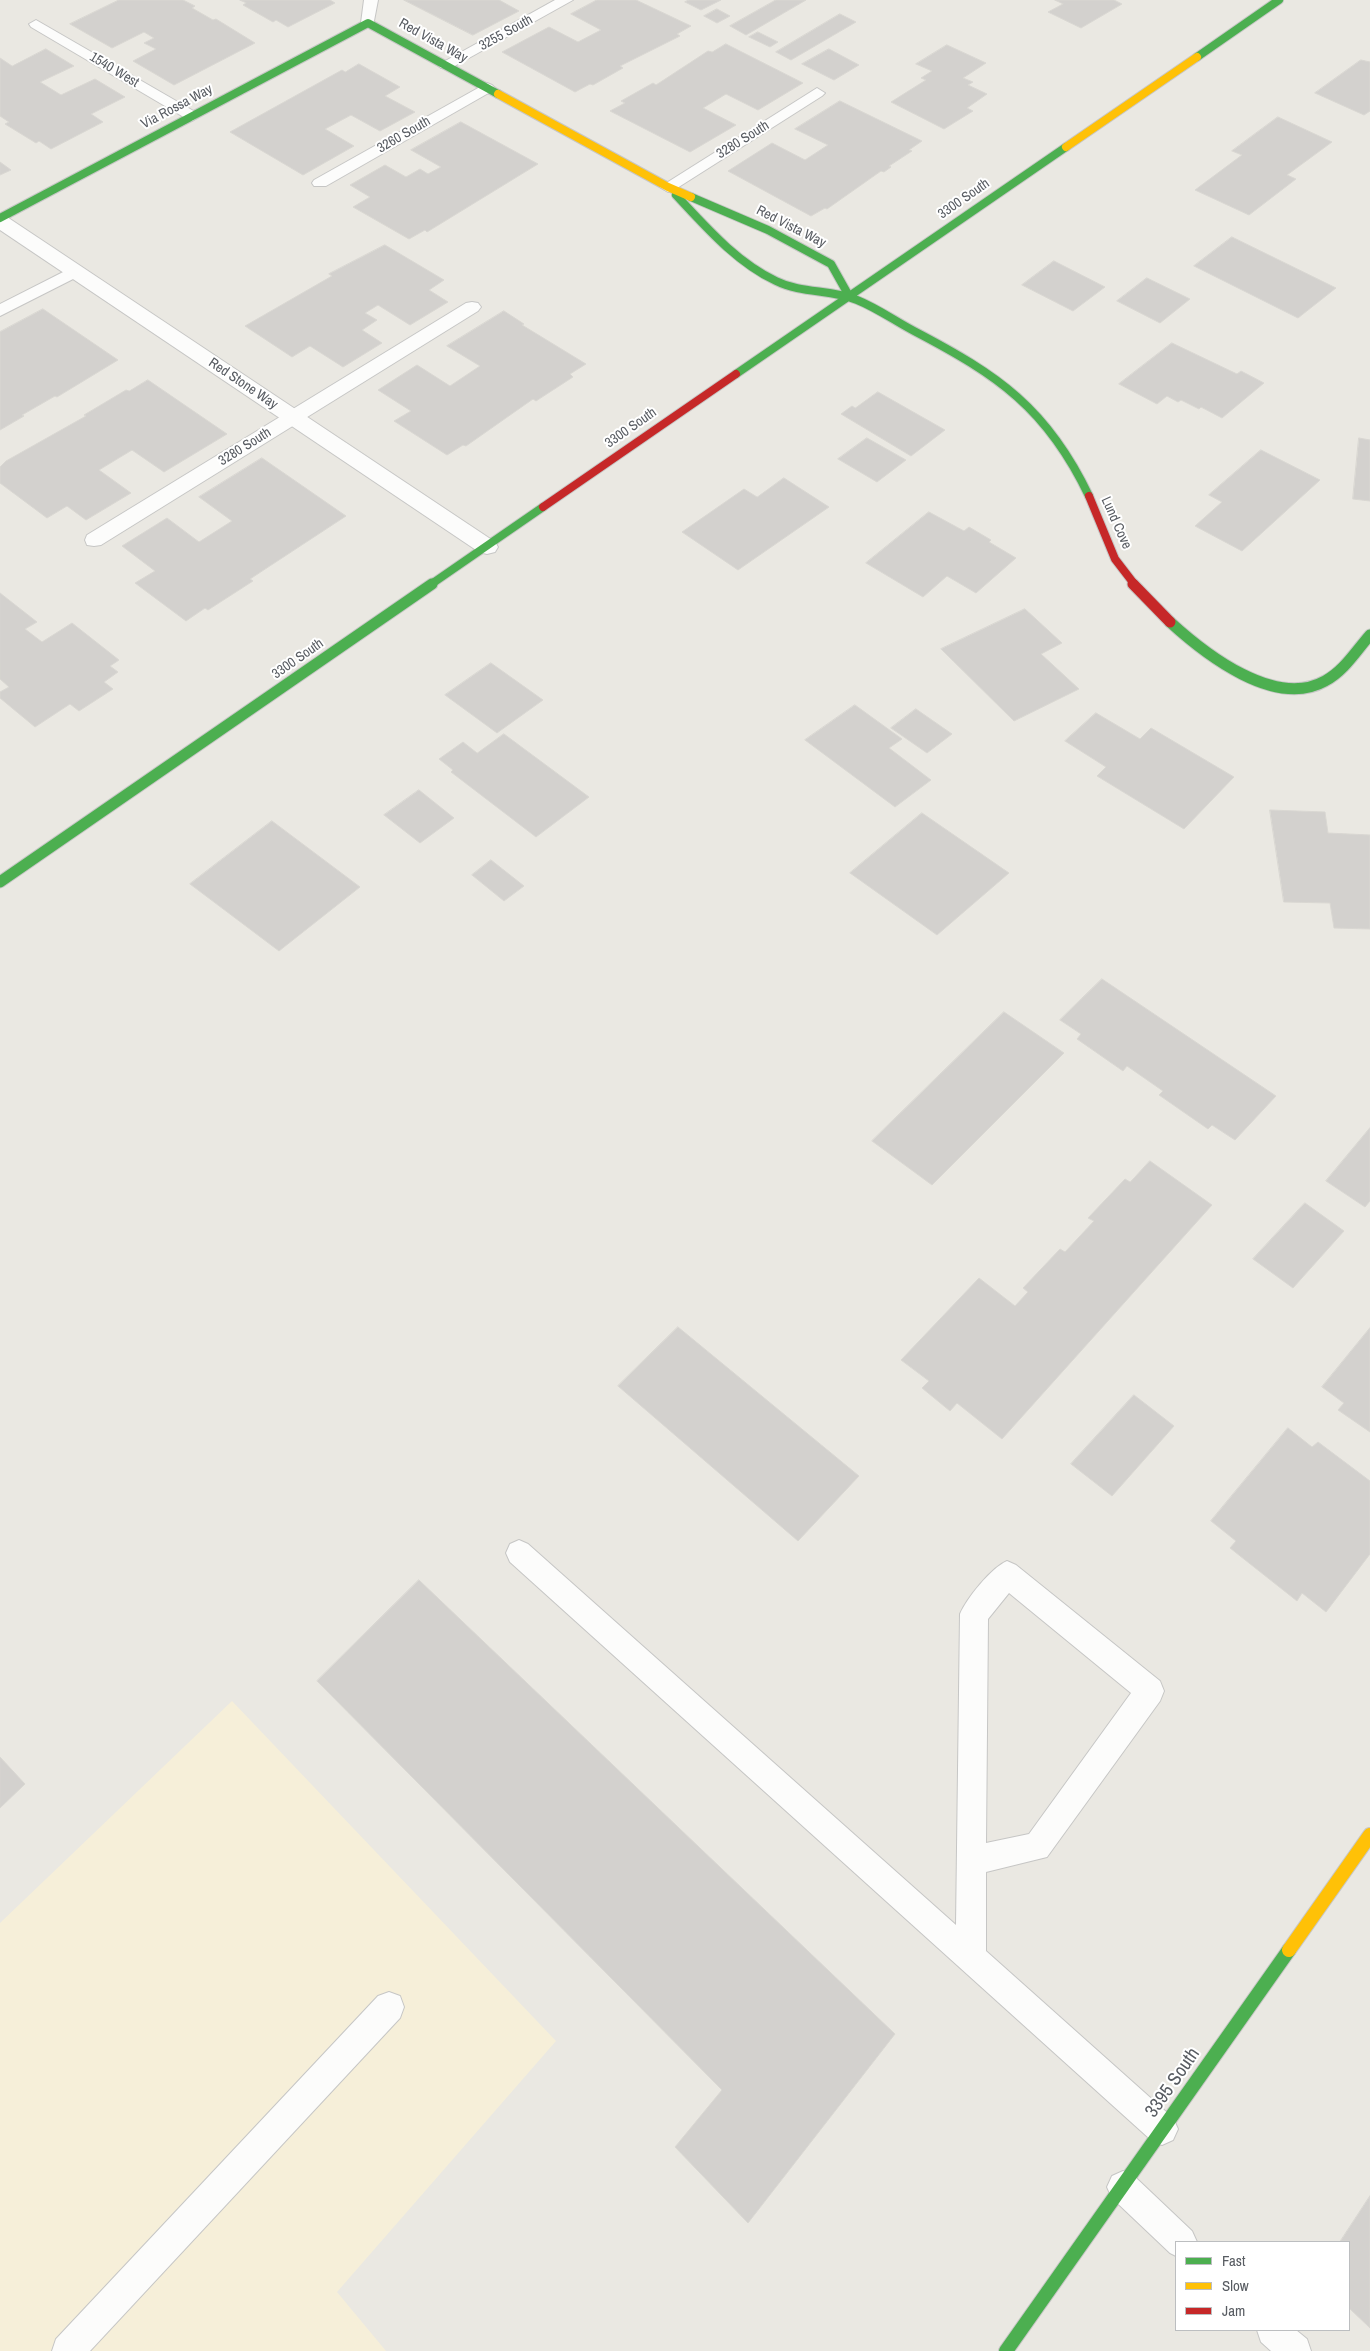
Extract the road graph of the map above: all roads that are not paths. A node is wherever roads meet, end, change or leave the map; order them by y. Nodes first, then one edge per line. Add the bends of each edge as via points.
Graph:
1 (370, 0) edge
2 (566, 0) edge
3 (1279, 0) edge
4 (368, 23) junction
5 (36, 24) dead end
6 (446, 66) junction
7 (487, 88) junction
8 (817, 93) dead end
9 (192, 116) junction
10 (320, 183) dead end
11 (668, 187) junction
12 (0, 219) edge
13 (74, 271) junction
14 (849, 296) junction
15 (472, 307) dead end
16 (0, 312) edge
17 (293, 417) junction
18 (94, 540) dead end
19 (487, 547) junction
20 (1370, 635) edge
21 (2, 879) edge
22 (518, 1553) dead end
23 (1370, 1835) edge
24 (972, 1861) junction
25 (971, 1957) junction
26 (389, 2007) dead end
27 (1162, 2129) junction
28 (1123, 2187) junction
29 (1180, 2241) edge
30 (1274, 2331) edge
31 (68, 2351) edge
32 (1006, 2351) edge
33 (1295, 2351) edge

1 - 4 lane
2 - 6 lane, 3255 South
3 - 14 street, 3300 South
4 - 6 street, Red Vista Way
4 - 9 street, Via Rossa Way
5 - 9 lane, 1540 West
6 - 7 street, Red Vista Way
7 - 10 lane, 3260 South
7 - 11 street, Red Vista Way
8 - 11 lane, 3280 South
9 - 12 street, Via Rossa Way
11 - 14 street, Red Vista Way via 768,230 831,264
11 - 14 street, Red Vista Way via 736,257 792,289
12 - 13 street, Red Stone Way
13 - 16 lane
13 - 17 street, Red Stone Way
14 - 19 street, 3300 South
14 - 20 street, Lund Cove via 967,359 1008,386 1036,413 1066,449 1116,560 1158,609 1209,654 1254,680 1280,688 1301,689 1318,684 1339,670
15 - 17 lane, 3280 South
17 - 18 lane, 3280 South
17 - 19 street, Red Stone Way
19 - 21 street, 3300 South
22 - 25 lane
23 - 27 street, 3395 South
24 - 24 lane via 974,1614 1007,1574 1150,1691 1037,1847
24 - 25 lane
25 - 27 lane
26 - 31 lane
27 - 28 street, 3395 South
28 - 29 lane
28 - 32 street, 3395 South
30 - 33 lane

